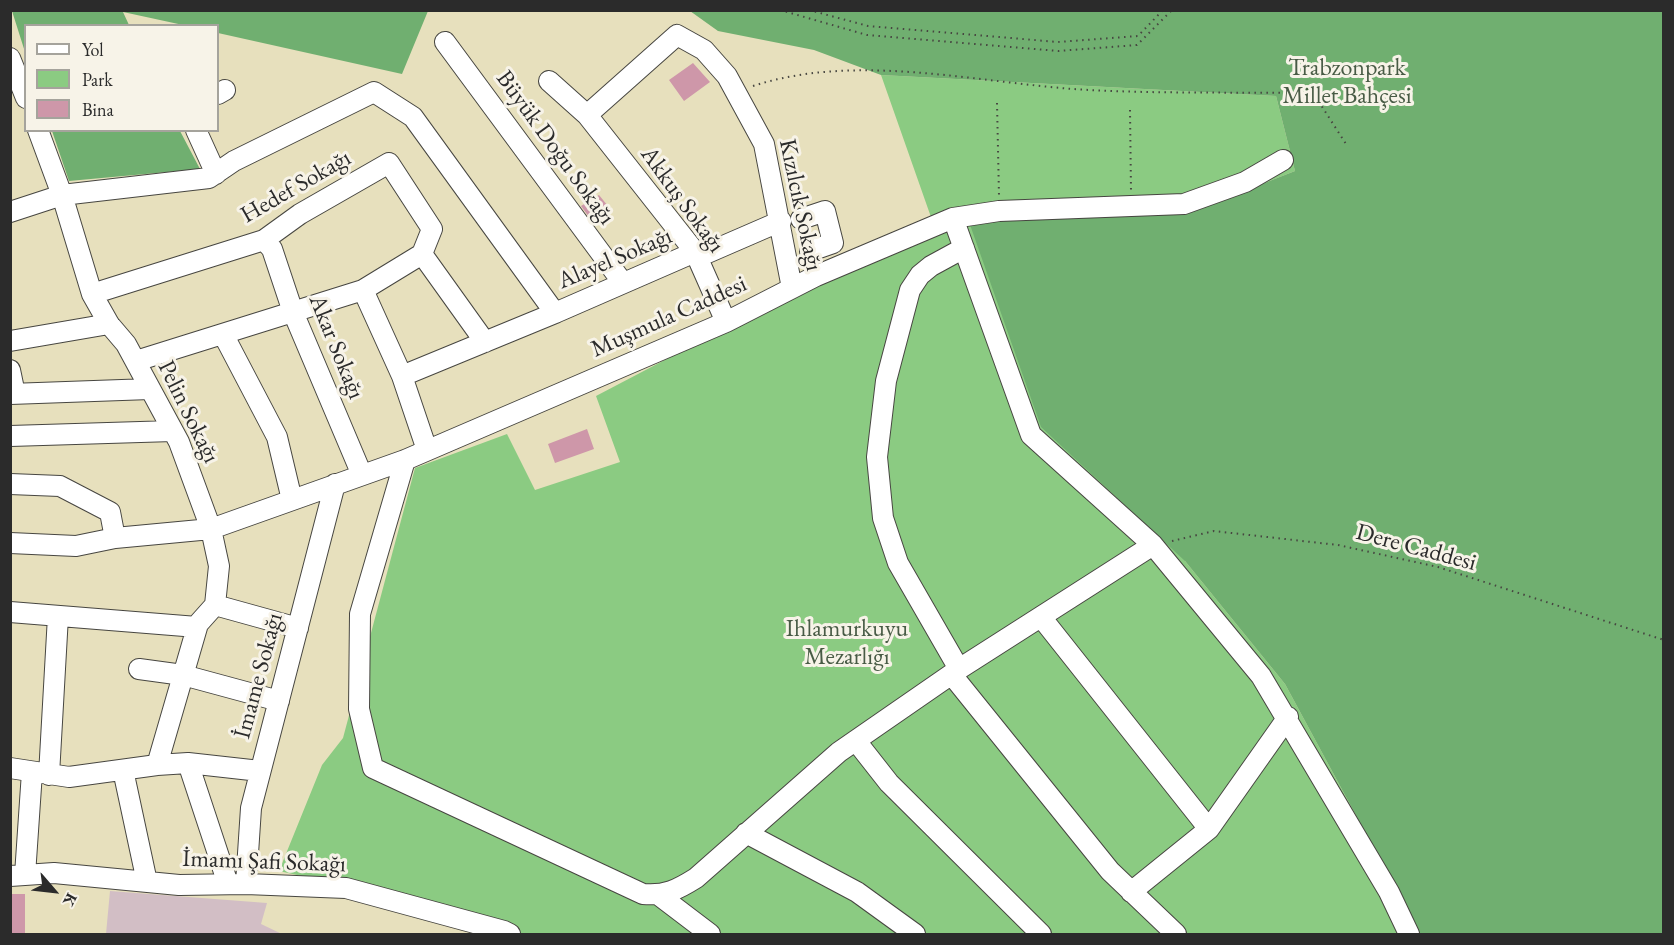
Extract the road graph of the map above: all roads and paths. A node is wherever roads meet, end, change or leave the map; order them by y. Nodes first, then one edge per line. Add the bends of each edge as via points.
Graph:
1 (780, 10) edge
2 (808, 10) edge
3 (1162, 10) edge
4 (1172, 10) edge
5 (445, 42) dead end
6 (10, 58) edge
7 (549, 81) dead end
8 (735, 92) junction
9 (24, 93) edge
10 (997, 103) dead end
11 (1130, 110) dead end
12 (587, 115) junction
13 (39, 132) edge
14 (197, 132) edge
15 (1346, 144) dead end
16 (1283, 160) dead end
17 (216, 174) junction
18 (62, 195) junction
19 (1132, 206) junction
20 (999, 211) junction
21 (10, 212) edge
22 (953, 218) junction
23 (801, 219) joint
24 (781, 223) junction
25 (264, 240) junction
26 (964, 248) junction
27 (422, 254) junction
28 (696, 255) junction
29 (816, 276) junction
30 (623, 284) junction
31 (792, 288) junction
32 (363, 290) junction
33 (92, 294) junction
34 (293, 312) junction
35 (555, 313) junction
36 (726, 322) junction
37 (109, 324) junction
38 (223, 334) junction
39 (10, 341) edge
40 (484, 342) junction
41 (136, 362) junction
42 (10, 370) edge
43 (402, 376) junction
44 (150, 389) junction
45 (13, 394) edge
46 (173, 431) junction
47 (10, 436) edge
48 (427, 450) junction
49 (405, 460) junction
50 (362, 475) junction
51 (10, 484) edge
52 (335, 484) junction
53 (292, 500) junction
54 (212, 529) junction
55 (115, 538) junction
56 (10, 543) edge
57 (1153, 545) junction
58 (215, 605) junction
59 (10, 612) edge
60 (58, 616) junction
61 (1041, 617) junction
62 (197, 627) junction
63 (298, 628) junction
64 (1664, 640) edge
65 (139, 669) dead end
66 (955, 672) junction
67 (183, 675) junction
68 (279, 701) junction
69 (1287, 717) junction
70 (855, 741) junction
71 (188, 763) junction
72 (157, 765) junction
73 (10, 768) edge
74 (123, 770) junction
75 (260, 771) junction
76 (41, 773) junction
77 (1209, 829) junction
78 (746, 833) junction
79 (18, 875) edge
80 (147, 882) junction
81 (237, 884) junction
82 (1131, 892) junction
83 (660, 896) junction
84 (510, 934) edge
85 (710, 934) edge
86 (915, 934) edge
87 (1041, 934) edge
88 (1176, 934) edge
89 (1409, 934) edge

1 - 4 path via 867,35 1058,51 1137,45
2 - 3 path via 868,26 1058,42 1138,36
5 - 30 street, Büyük Doğu Sokağı
6 - 9 street
7 - 12 street, Akkuş Sokağı
8 - 12 street, Kızılcık Sokağı via 727,76 704,50 676,34
8 - 15 path via 783,76 832,70 1074,89 1301,93 1319,102
8 - 24 street, Kızılcık Sokağı via 764,144
10 - 20 path
11 - 19 path
12 - 28 street, Akkuş Sokağı
13 - 18 street, Pelin Sokağı
14 - 17 street
16 - 19 street, Muşmula Caddesi via 1245,182 1204,198 1184,204
17 - 18 street via 209,178
17 - 35 street via 234,161 374,92 414,117
18 - 21 street
18 - 33 street, Pelin Sokağı
19 - 20 street, Muşmula Caddesi
20 - 22 street, Muşmula Caddesi
22 - 26 street
22 - 29 street, Muşmula Caddesi
23 - 24 street, Alayel Sokağı
23 - 29 street, Kızılcık Sokağı via 825,211 833,243 810,250
24 - 28 street, Alayel Sokağı
24 - 31 street, Kızılcık Sokağı
25 - 27 street, Hedef Sokağı via 300,214 389,163 432,229
25 - 33 street, Hedef Sokağı
25 - 34 street, Akar Sokağı via 272,249
26 - 57 street via 1031,435
26 - 66 street via 931,266 910,290 886,381 877,457 883,518 898,563
27 - 32 street
27 - 40 street
28 - 30 street, Alayel Sokağı
28 - 36 street, Akkuş Sokağı
29 - 31 street, Muşmula Caddesi
30 - 35 street, Alayel Sokağı
31 - 36 street, Muşmula Caddesi
32 - 34 street
32 - 43 street
33 - 37 street, Pelin Sokağı
34 - 38 street
34 - 50 street, Akar Sokağı
35 - 40 street, Alayel Sokağı
36 - 48 street, Muşmula Caddesi
37 - 39 street
37 - 41 street, Pelin Sokağı
38 - 41 street
38 - 53 street via 277,437
40 - 43 street, Alayel Sokağı
41 - 44 street, Pelin Sokağı
42 - 45 street
43 - 48 street
44 - 45 street
44 - 46 street, Pelin Sokağı
46 - 47 street
46 - 54 street, Pelin Sokağı
48 - 49 street, Muşmula Caddesi
49 - 50 street
49 - 83 street via 360,614 359,709 373,768 643,894
50 - 52 street
51 - 55 street via 60,486 110,512
52 - 53 street
52 - 63 street, İmame Sokağı
53 - 54 street
54 - 55 street
54 - 58 street, Pelin Sokağı via 219,566
55 - 56 street via 76,546
57 - 61 street
57 - 64 path, Dere Caddesi via 1214,531 1338,545 1438,567
57 - 69 street via 1261,676
58 - 62 street
58 - 63 street
59 - 60 street
60 - 62 street
60 - 76 street
61 - 66 street
61 - 77 street
62 - 67 street
63 - 68 street, İmame Sokağı
65 - 67 street
66 - 70 street
66 - 82 street via 1110,871
67 - 68 street
67 - 72 street
68 - 75 street, İmame Sokağı
69 - 77 street
69 - 89 street via 1389,892
70 - 78 street
70 - 87 street via 889,783
71 - 72 street
71 - 75 street
71 - 81 street
72 - 74 street
73 - 76 street
74 - 76 street via 69,777
74 - 80 street
75 - 81 street, İmame Sokağı
76 - 79 street
77 - 82 street
78 - 83 street via 696,878
78 - 86 street via 857,892
79 - 80 street, İmamı Şafi Sokağı via 54,873
80 - 81 street, İmamı Şafi Sokağı
81 - 84 street, İmamı Şafi Sokağı via 346,888
82 - 88 street
83 - 85 street

